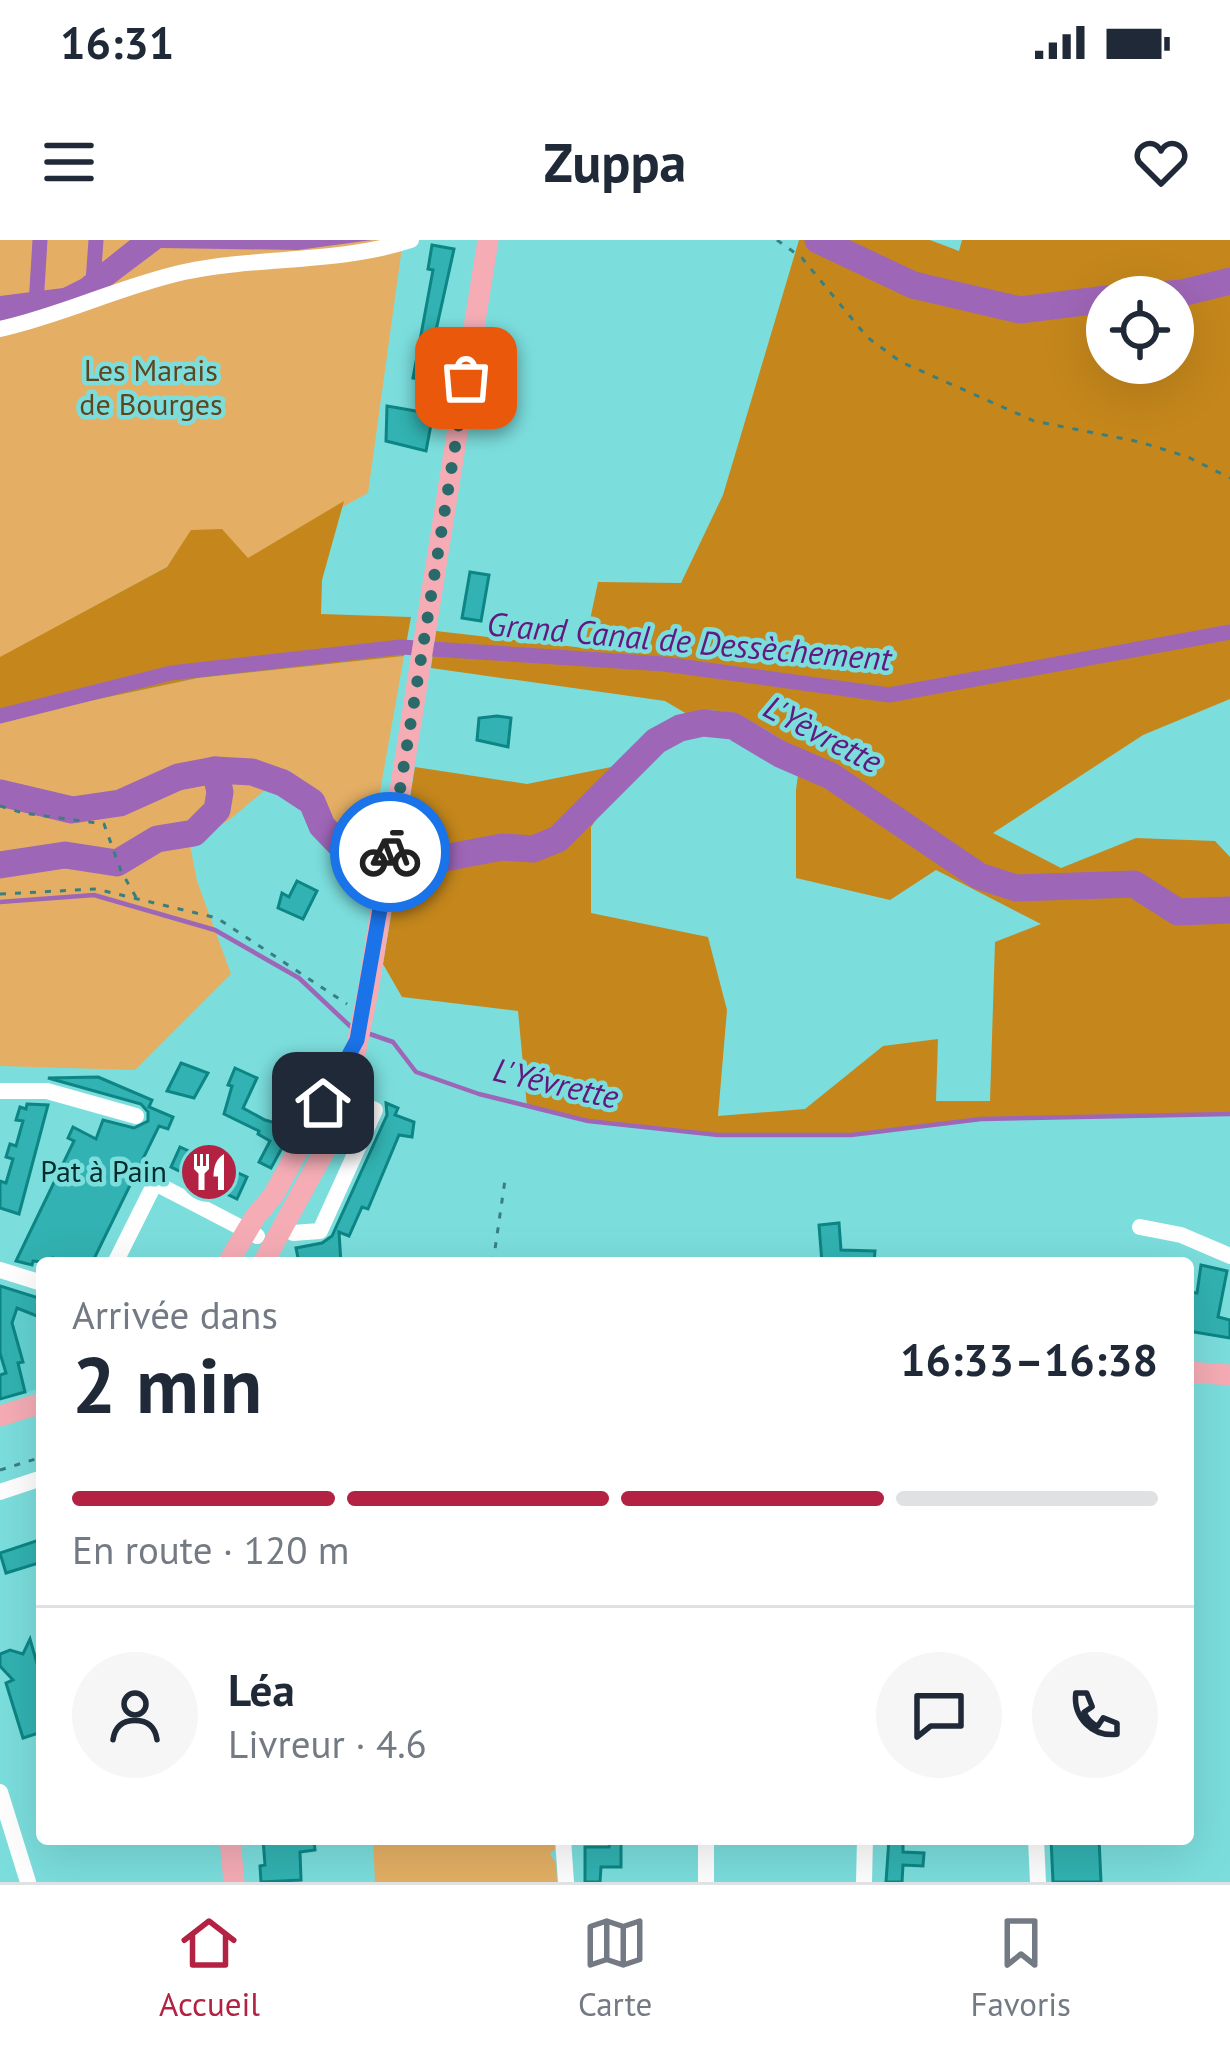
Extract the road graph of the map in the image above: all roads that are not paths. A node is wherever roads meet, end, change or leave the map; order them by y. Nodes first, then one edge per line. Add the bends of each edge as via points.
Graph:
1 (411, 240) edge
2 (488, 240) edge
3 (0, 329) edge
4 (0, 1091) edge
5 (338, 1094) junction
6 (136, 1116) dead end
7 (283, 1227) junction
8 (1140, 1227) dead end
9 (252, 1233) junction
10 (1230, 1256) edge
11 (118, 1257) edge
12 (233, 1257) edge
13 (244, 1257) edge
14 (266, 1257) edge
15 (0, 1270) edge
16 (36, 1281) edge
17 (1194, 1370) edge
18 (1230, 1371) edge
19 (36, 1480) edge
20 (0, 1492) edge
21 (0, 1792) edge
22 (231, 1845) edge
23 (706, 1845) edge
24 (865, 1845) edge
25 (1036, 1845) edge
26 (559, 1850) edge
27 (28, 1882) edge
28 (234, 1882) edge
29 (566, 1882) edge
30 (706, 1882) edge
31 (864, 1882) edge
32 (1038, 1882) edge

1 - 3 street via 181,273
2 - 5 main road via 364,1014
4 - 6 street via 47,1090
5 - 7 main road via 331,1139
5 - 7 street via 375,1110 320,1231
5 - 9 main road
7 - 14 main road
8 - 10 street
9 - 11 street via 154,1183
9 - 12 main road
9 - 13 main road
15 - 16 street
17 - 18 main road
19 - 20 street
21 - 27 street
22 - 28 main road
23 - 30 street
24 - 31 street
25 - 32 street
26 - 29 street

